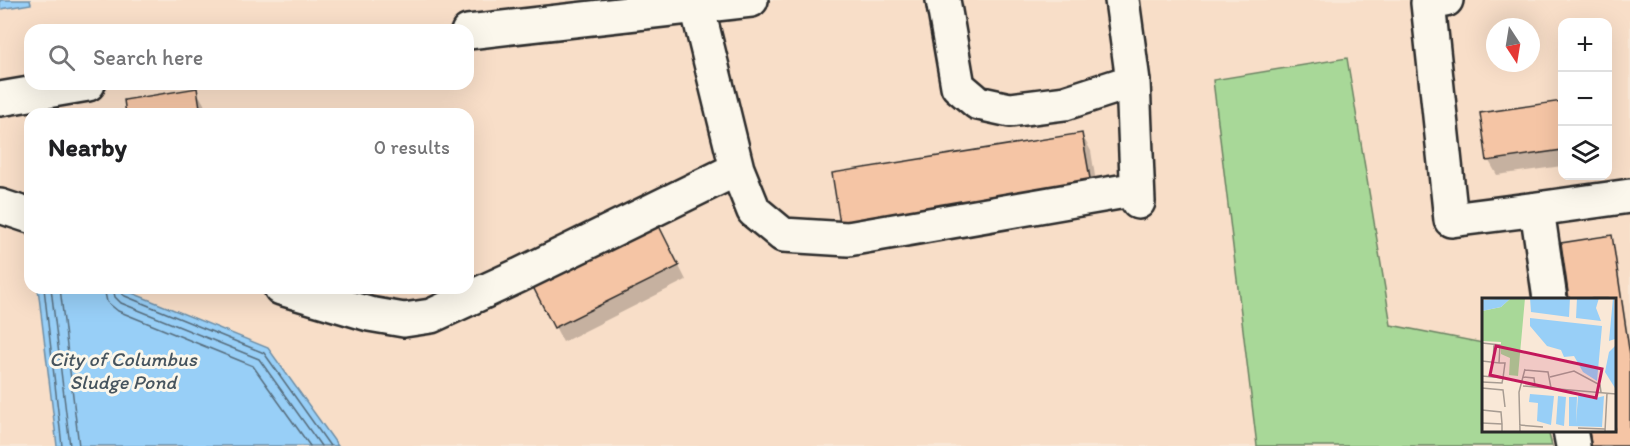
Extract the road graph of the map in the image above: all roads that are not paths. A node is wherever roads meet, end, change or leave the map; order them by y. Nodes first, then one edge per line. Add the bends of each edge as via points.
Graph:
1 (751, 0) edge
2 (943, 0) edge
3 (1122, 0) edge
4 (1434, 1) edge
5 (697, 6) junction
6 (474, 31) edge
7 (1133, 81) junction
8 (53, 90) edge
9 (0, 99) edge
10 (737, 169) junction
11 (0, 206) edge
12 (1628, 206) edge
13 (1538, 209) junction
14 (24, 214) edge
15 (301, 294) edge
16 (1551, 298) edge
17 (1570, 431) edge
18 (1573, 446) edge

1 - 5 street
2 - 7 street via 958,86 978,103 1010,110 1065,103
3 - 7 street
4 - 13 street via 1451,220
5 - 6 street
5 - 10 street
7 - 10 street via 1138,195 848,239 783,235 754,211
8 - 9 street
10 - 15 street via 431,316 404,320
11 - 14 street
12 - 13 street
13 - 16 street
17 - 18 street

